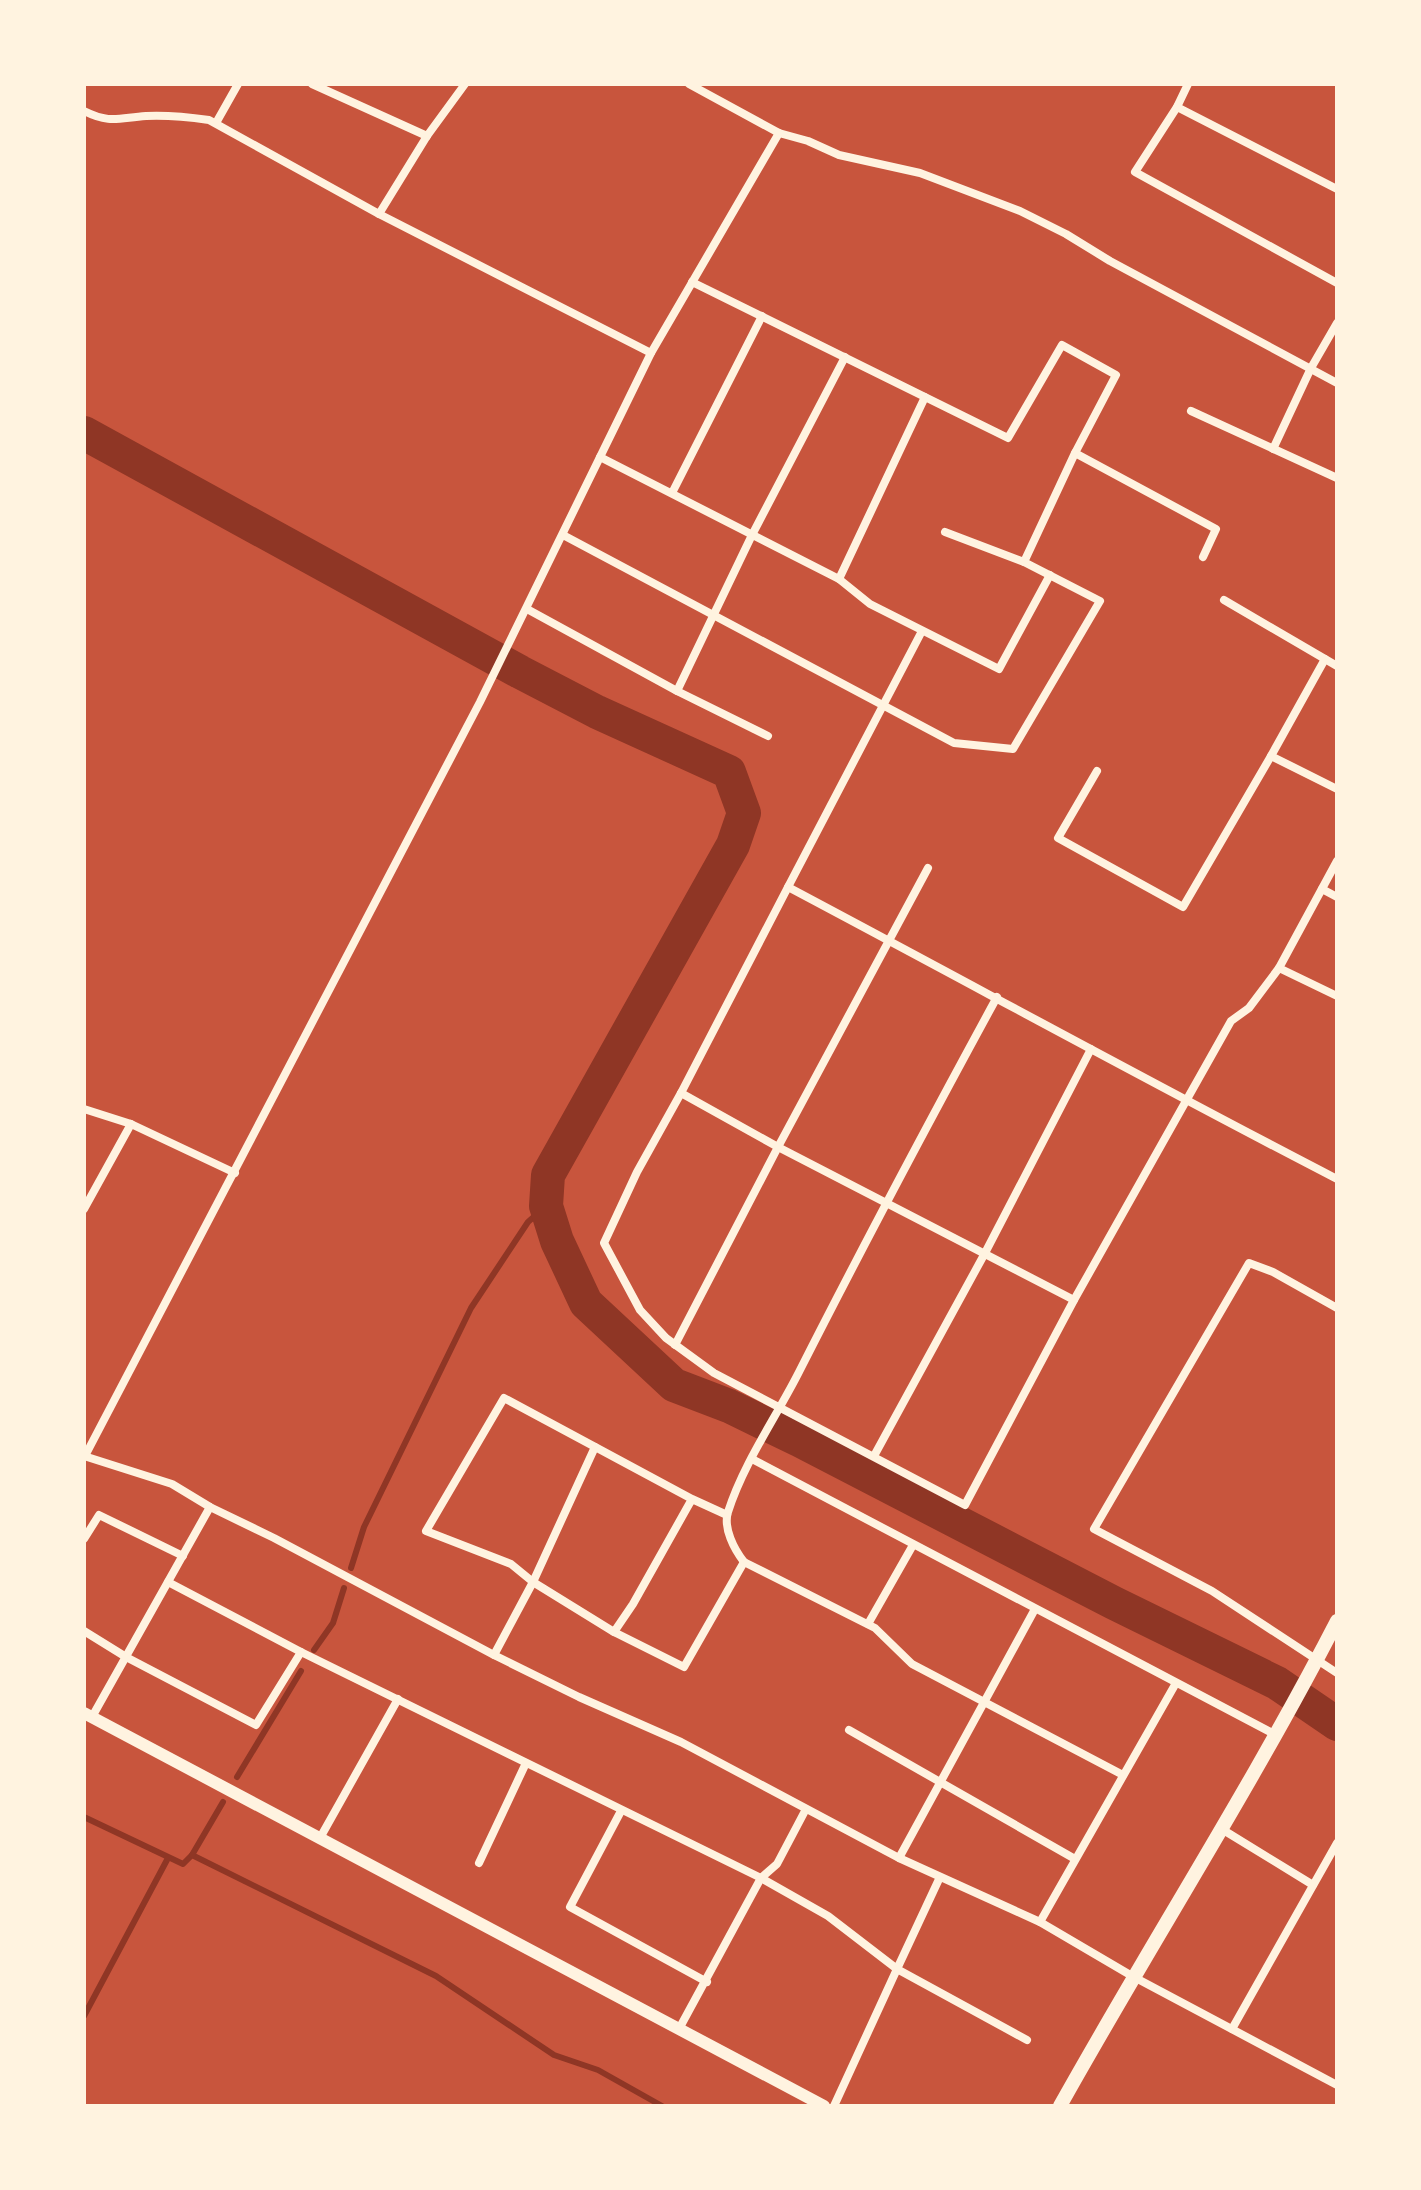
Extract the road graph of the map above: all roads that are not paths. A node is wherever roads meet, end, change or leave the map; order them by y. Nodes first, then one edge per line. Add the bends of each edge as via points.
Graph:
1 (238, 84) edge
2 (312, 84) edge
3 (465, 84) edge
4 (689, 84) edge
5 (1188, 84) edge
6 (1177, 107) junction
7 (84, 111) edge
8 (216, 123) junction
9 (779, 133) junction
10 (427, 136) junction
11 (1337, 189) edge
12 (379, 214) junction
13 (692, 282) junction
14 (1337, 283) edge
15 (762, 316) junction
16 (1337, 323) edge
17 (651, 353) junction
18 (845, 357) junction
19 (1311, 368) junction
20 (1337, 383) edge
21 (925, 397) junction
22 (1191, 411) dead end
23 (1273, 449) junction
24 (1075, 453) junction
25 (600, 457) junction
26 (1337, 478) edge
27 (672, 493) junction
28 (945, 532) dead end
29 (563, 535) junction
30 (752, 535) junction
31 (1203, 557) dead end
32 (1024, 562) junction
33 (1050, 575) junction
34 (839, 579) junction
35 (1224, 600) dead end
36 (527, 609) junction
37 (714, 614) junction
38 (922, 631) junction
39 (1325, 659) junction
40 (1337, 666) edge
41 (677, 691) junction
42 (885, 706) junction
43 (768, 736) dead end
44 (1271, 756) junction
45 (1097, 771) dead end
46 (1337, 789) edge
47 (1337, 861) edge
48 (928, 868) dead end
49 (788, 887) junction
50 (1322, 889) junction
51 (1337, 897) edge
52 (891, 941) junction
53 (1279, 968) junction
54 (1337, 996) edge
55 (997, 997) junction
56 (1091, 1049) junction
57 (681, 1093) junction
58 (1186, 1102) junction
59 (84, 1109) edge
60 (131, 1124) junction
61 (778, 1147) junction
62 (235, 1173) junction
63 (1337, 1179) edge
64 (885, 1202) junction
65 (84, 1209) edge
66 (985, 1253) junction
67 (1074, 1300) junction
68 (1337, 1308) edge
69 (675, 1345) junction
70 (782, 1407) junction
71 (595, 1447) junction
72 (85, 1456) edge
73 (874, 1456) junction
74 (752, 1459) junction
75 (692, 1499) junction
76 (210, 1507) junction
77 (727, 1515) junction
78 (84, 1539) edge
79 (913, 1545) junction
80 (183, 1556) junction
81 (744, 1562) junction
82 (168, 1582) junction
83 (533, 1582) junction
84 (1035, 1609) junction
85 (1337, 1621) edge
86 (868, 1624) junction
87 (84, 1631) edge
88 (614, 1632) junction
89 (301, 1652) junction
90 (494, 1655) junction
91 (126, 1657) junction
92 (1316, 1662) junction
93 (1337, 1673) edge
94 (1176, 1683) junction
95 (398, 1699) junction
96 (984, 1700) junction
97 (88, 1715) edge
98 (849, 1730) dead end
99 (1276, 1735) junction
100 (526, 1763) junction
101 (1123, 1775) junction
102 (940, 1783) junction
103 (806, 1809) junction
104 (621, 1811) junction
105 (1220, 1828) junction
106 (320, 1838) junction
107 (1337, 1843) edge
108 (899, 1858) junction
109 (1075, 1859) junction
110 (479, 1863) dead end
111 (940, 1877) junction
112 (761, 1878) junction
113 (1313, 1885) junction
114 (1040, 1922) junction
115 (897, 1969) junction
116 (1132, 1976) junction
117 (707, 1982) junction
118 (679, 2029) junction
119 (1232, 2029) junction
120 (1027, 2040) dead end
121 (1335, 2081) edge
122 (824, 2106) edge
123 (834, 2106) edge
124 (1060, 2106) edge

1 - 8 street
2 - 10 street
3 - 10 street
4 - 9 street
5 - 6 street
6 - 11 street
6 - 14 street via 1135,172
7 - 8 street via 102,120 185,116
8 - 12 street
9 - 13 street
9 - 19 street via 839,155 920,173 1020,211
10 - 12 street
12 - 17 street
13 - 15 street
13 - 17 street
15 - 18 street
15 - 27 street
16 - 19 street
17 - 25 street
18 - 21 street
18 - 30 street
19 - 20 street
19 - 23 street
21 - 24 street via 1008,438 1062,345 1116,375
21 - 34 street
22 - 23 street
23 - 26 street
24 - 31 street via 1216,529
24 - 32 street
25 - 27 street
25 - 29 street
27 - 30 street
28 - 32 street
29 - 36 street
29 - 37 street
30 - 34 street
30 - 37 street
32 - 33 street
33 - 38 street via 999,669
33 - 42 street via 1100,601 1013,749 954,743
34 - 38 street via 870,604
35 - 39 street
36 - 41 street
36 - 62 street
37 - 41 street
37 - 42 street
38 - 42 street
39 - 40 street
39 - 44 street
41 - 43 street
42 - 49 street
44 - 45 street via 1183,907 1058,838
44 - 46 street
47 - 50 street
48 - 52 street
49 - 52 street
49 - 57 street
50 - 51 street
50 - 53 street
52 - 55 street
52 - 61 street
53 - 54 street
53 - 58 street via 1249,1008 1231,1021
55 - 56 street
55 - 64 street
56 - 58 street
56 - 66 street
57 - 61 street
57 - 69 street via 604,1243 640,1310
58 - 63 street
58 - 67 street
59 - 60 street
60 - 62 street
60 - 65 street
61 - 64 street
61 - 69 street
62 - 72 street
64 - 66 street
64 - 70 street
66 - 67 street
66 - 73 street
67 - 73 street via 965,1505
68 - 92 street via 1249,1263 1094,1529 1212,1591
69 - 70 street via 714,1373
70 - 73 street
70 - 74 street
71 - 75 street
71 - 83 street
71 - 83 street via 504,1398 426,1531 511,1564
72 - 76 street via 172,1484
74 - 77 street
74 - 79 street
75 - 77 street
75 - 88 street
76 - 80 street
76 - 90 street
77 - 81 street via 731,1542
78 - 80 street via 99,1515
79 - 84 street
79 - 86 street
80 - 82 street
81 - 86 street
81 - 88 street via 684,1667
82 - 89 street
82 - 91 street
83 - 88 street
83 - 90 street
84 - 94 street
84 - 96 street
85 - 92 main road
86 - 96 street via 912,1664
87 - 91 street
89 - 91 street via 256,1725
89 - 95 street
90 - 103 street via 681,1742
91 - 97 street
92 - 93 street
92 - 99 main road
94 - 99 street
94 - 101 street
95 - 100 street
95 - 106 street
96 - 101 street
96 - 102 street
97 - 106 main road
98 - 102 street
99 - 105 main road
100 - 104 street
100 - 110 street
101 - 109 street
102 - 108 street
102 - 109 street
103 - 108 street
103 - 112 street via 777,1864
104 - 112 street
104 - 117 street via 570,1907
105 - 113 street
105 - 116 main road
106 - 118 main road
107 - 113 street
108 - 111 street
109 - 114 street
111 - 114 street
111 - 115 street
112 - 115 street via 828,1916
112 - 117 street
113 - 119 street
114 - 116 street
115 - 120 street
115 - 123 street
116 - 119 street
116 - 124 main road
117 - 118 street
118 - 122 main road
119 - 121 street

